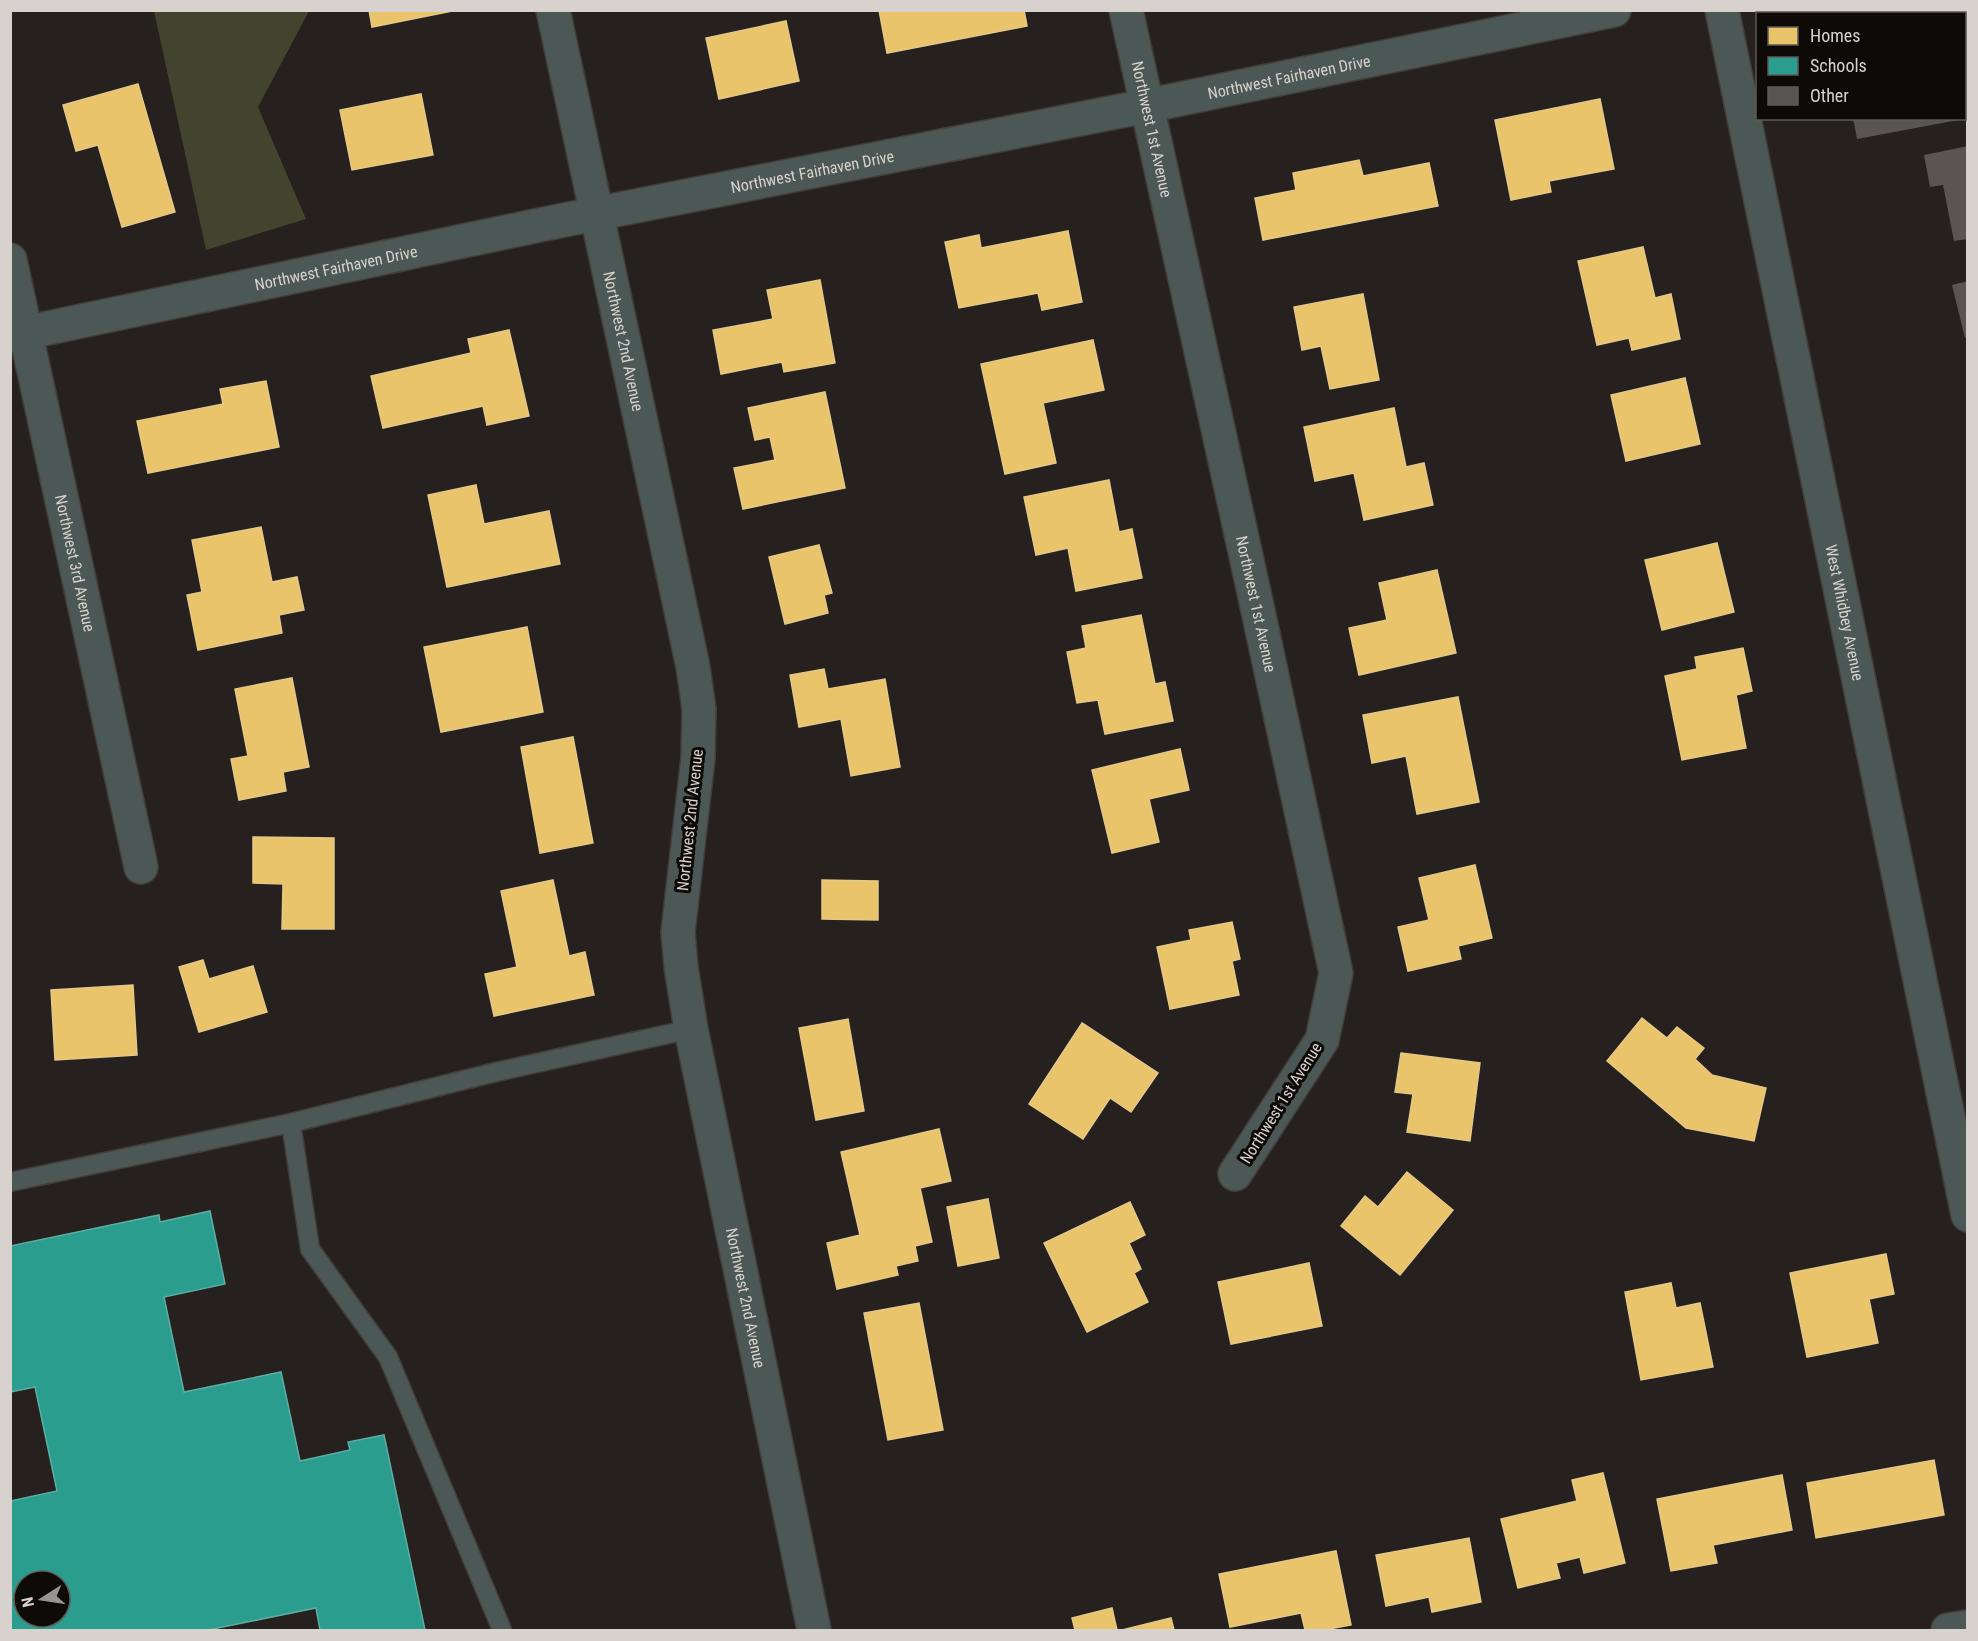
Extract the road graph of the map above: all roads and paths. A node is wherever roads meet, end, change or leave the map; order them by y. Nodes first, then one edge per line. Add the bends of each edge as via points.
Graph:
1 (553, 10) edge
2 (1126, 10) edge
3 (1614, 10) edge
4 (1722, 10) edge
5 (1146, 106) junction
6 (597, 215) junction
7 (10, 260) edge
8 (19, 334) edge
9 (141, 867) dead end
10 (691, 1029) junction
11 (291, 1123) junction
12 (1236, 1174) dead end
13 (10, 1182) edge
14 (1968, 1215) edge
15 (1968, 1626) edge
16 (502, 1630) edge
17 (814, 1630) edge
18 (1948, 1630) edge

1 - 6 street, Northwest 2nd Avenue
2 - 5 street, Northwest 1st Avenue
3 - 5 street, Northwest Fairhaven Drive
4 - 14 street, West Whidbey Avenue
5 - 6 street, Northwest Fairhaven Drive
5 - 12 street, Northwest 1st Avenue via 1336,973 1322,1040
6 - 8 street, Northwest Fairhaven Drive
6 - 10 street, Northwest 2nd Avenue via 699,710 698,758 678,932
7 - 8 street, Northwest 3rd Avenue
8 - 9 street, Northwest 3rd Avenue
10 - 11 lane
10 - 17 street, Northwest 2nd Avenue
11 - 13 lane
11 - 16 lane via 310,1249 388,1357
15 - 18 street

